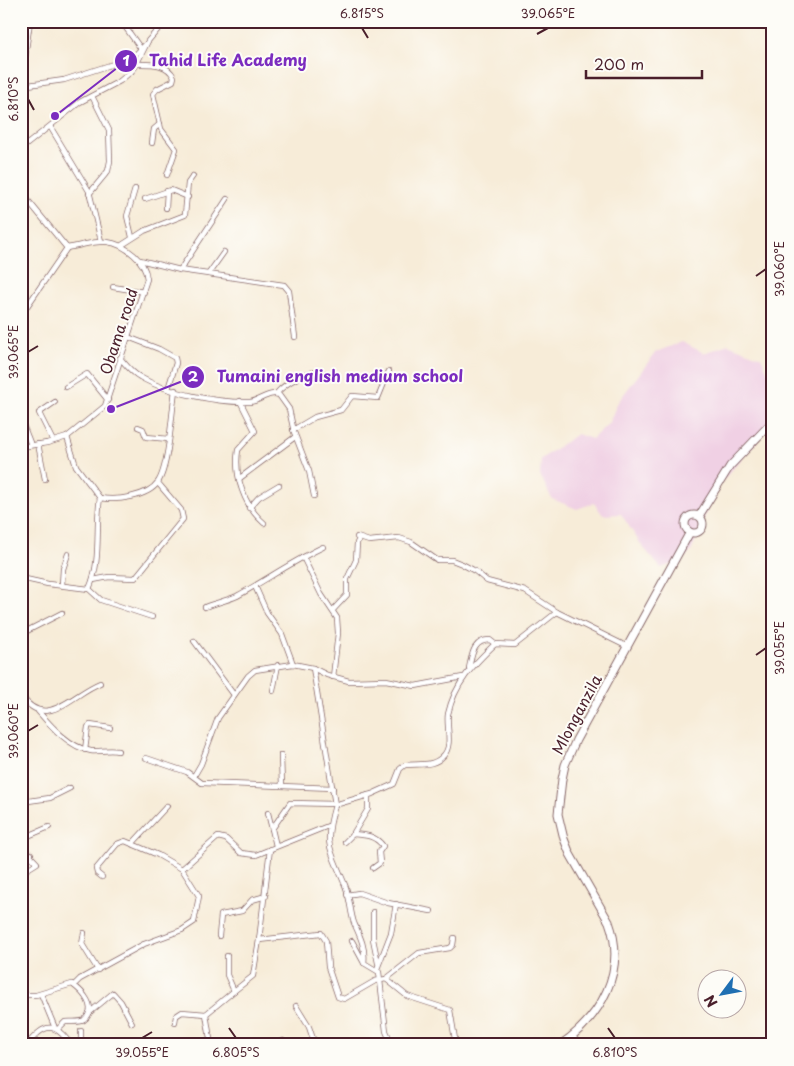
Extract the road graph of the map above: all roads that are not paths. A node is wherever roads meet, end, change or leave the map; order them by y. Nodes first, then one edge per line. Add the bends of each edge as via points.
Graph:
1 (30, 21) edge
2 (121, 21) edge
3 (164, 21) edge
4 (148, 41) junction
5 (141, 49) junction
6 (24, 53) edge
7 (132, 58) junction
8 (138, 64) junction
9 (131, 72) junction
10 (21, 86) edge
11 (92, 96) junction
12 (160, 124) junction
13 (51, 128) junction
14 (152, 143) dead end
15 (21, 149) edge
16 (167, 174) dead end
17 (193, 176) dead end
18 (135, 189) dead end
19 (167, 191) junction
20 (21, 192) edge
21 (90, 194) junction
22 (188, 197) junction
23 (146, 199) dead end
24 (227, 199) dead end
25 (166, 208) dead end
26 (132, 237) junction
27 (101, 241) junction
28 (122, 245) junction
29 (67, 248) junction
30 (224, 252) dead end
31 (140, 260) junction
32 (180, 270) junction
33 (209, 273) junction
34 (113, 287) dead end
35 (144, 292) junction
36 (21, 315) edge
37 (128, 337) junction
38 (295, 337) dead end
39 (120, 358) junction
40 (389, 371) dead end
41 (324, 372) dead end
42 (66, 387) dead end
43 (168, 389) junction
44 (175, 390) junction
45 (276, 394) junction
46 (108, 400) junction
47 (240, 401) junction
48 (55, 402) dead end
49 (21, 420) edge
50 (773, 421) edge
51 (138, 427) dead end
52 (293, 430) junction
53 (66, 436) junction
54 (295, 437) junction
55 (169, 439) junction
56 (53, 441) junction
57 (38, 444) junction
58 (31, 445) junction
59 (21, 447) edge
60 (45, 478) dead end
61 (240, 478) junction
62 (158, 483) junction
63 (279, 485) dead end
64 (314, 496) dead end
65 (100, 498) junction
66 (249, 508) junction
67 (699, 516) junction
68 (264, 523) dead end
69 (690, 532) junction
70 (323, 547) dead end
71 (68, 554) dead end
72 (303, 556) junction
73 (21, 578) edge
74 (93, 580) junction
75 (62, 585) junction
76 (255, 586) junction
77 (89, 588) junction
78 (205, 607) dead end
79 (333, 610) junction
80 (557, 612) junction
81 (62, 613) dead end
82 (152, 617) dead end
83 (21, 634) edge
84 (194, 641) dead end
85 (494, 644) junction
86 (628, 647) junction
87 (293, 664) junction
88 (278, 666) junction
89 (313, 668) junction
90 (469, 670) junction
91 (463, 676) junction
92 (333, 677) junction
93 (100, 683) dead end
94 (273, 691) dead end
95 (21, 695) edge
96 (234, 695) junction
97 (38, 711) junction
98 (110, 728) dead end
99 (85, 750) junction
100 (118, 751) dead end
101 (281, 755) dead end
102 (146, 758) dead end
103 (194, 776) junction
104 (282, 786) junction
105 (70, 788) dead end
106 (333, 788) junction
107 (368, 795) junction
108 (21, 802) edge
109 (335, 805) junction
110 (167, 806) dead end
111 (268, 813) dead end
112 (328, 826) junction
113 (49, 827) dead end
114 (272, 829) junction
115 (353, 834) junction
116 (21, 839) edge
117 (345, 842) dead end
118 (132, 844) junction
119 (21, 846) edge
120 (276, 846) junction
121 (270, 849) junction
122 (31, 854) junction
123 (21, 860) edge
124 (373, 868) dead end
125 (182, 869) junction
126 (21, 873) edge
127 (102, 877) dead end
128 (347, 895) junction
129 (266, 896) junction
130 (396, 904) junction
131 (431, 911) dead end
132 (373, 912) dead end
133 (84, 933) dead end
134 (219, 936) dead end
135 (454, 938) dead end
136 (259, 940) junction
137 (352, 940) dead end
138 (227, 956) dead end
139 (364, 963) junction
140 (378, 963) junction
141 (377, 969) junction
142 (98, 970) junction
143 (386, 979) junction
144 (380, 981) junction
145 (74, 985) junction
146 (234, 991) junction
147 (41, 994) junction
148 (21, 995) edge
149 (296, 1006) dead end
150 (88, 1014) junction
151 (206, 1014) junction
152 (175, 1022) dead end
153 (132, 1023) dead end
154 (57, 1028) junction
155 (81, 1031) dead end
156 (573, 1036) junction
157 (27, 1045) edge
158 (71, 1045) edge
159 (81, 1045) edge
160 (212, 1045) edge
161 (315, 1045) edge
162 (392, 1045) edge
163 (456, 1045) edge
164 (560, 1045) edge
165 (579, 1045) edge

1 - 6 street
2 - 5 street
3 - 4 street
4 - 5 street
4 - 8 street
5 - 7 street
6 - 10 street
7 - 9 street
7 - 10 street via 64,80
8 - 9 street
8 - 12 street via 162,66 174,77 153,94
9 - 11 street
11 - 13 street via 80,102
11 - 21 street via 109,130 110,161 108,171
12 - 14 street via 154,129
12 - 16 street via 164,135 176,148
13 - 15 street
13 - 21 street
17 - 22 street via 188,183
18 - 26 street via 127,216
19 - 22 street
19 - 23 street
19 - 25 street
20 - 29 street
21 - 27 street
22 - 26 street via 185,215
24 - 32 street
26 - 28 street
27 - 28 street
27 - 29 street
28 - 31 street
29 - 36 street
30 - 33 street
31 - 32 street
31 - 35 street, Obama road via 146,273
32 - 33 street
33 - 38 street via 279,283 287,287
34 - 35 street
35 - 37 street, Obama road
37 - 39 street, Obama road
37 - 43 street via 159,348 175,358
39 - 43 street via 138,376
39 - 46 street, Obama road
40 - 52 street via 378,398 352,396 341,410 315,416
41 - 45 street via 311,371
42 - 46 street via 86,374
43 - 44 street
44 - 47 street
44 - 55 street
45 - 47 street via 256,401
45 - 52 street via 287,406
46 - 53 street, Obama road via 99,412
47 - 61 street via 255,430 238,450
48 - 56 street via 39,414
49 - 58 street
50 - 67 street via 730,466
51 - 55 street via 143,429 146,437
52 - 54 street
53 - 56 street, Obama road
53 - 65 street via 76,466
54 - 61 street
54 - 64 street via 309,471
55 - 62 street
56 - 57 street, Obama road
57 - 58 street, Obama road
57 - 60 street
58 - 59 street, Obama road
61 - 66 street
62 - 65 street via 149,490 128,496
62 - 74 street via 180,510 183,519 135,578 109,576
63 - 66 street
65 - 74 street
66 - 68 street
67 - 69 street via 704,523 702,529
67 - 69 street via 690,515 686,520 685,526
69 - 86 street, Mlonganzila
70 - 72 street
71 - 75 street
72 - 76 street
72 - 79 street via 321,594
73 - 75 street
74 - 77 street
75 - 77 street
76 - 78 street
76 - 87 street via 267,613 282,634
77 - 82 street via 101,600
79 - 80 street via 346,595 347,579 356,560 358,538 370,541 398,538 411,542 437,560 462,564 487,581 525,591
79 - 92 street via 338,621 338,633
80 - 85 street via 515,645
80 - 86 street
81 - 83 street
84 - 96 street
85 - 90 street
85 - 90 street via 490,640 478,643
86 - 156 street, Mlonganzila via 576,740 562,779 558,814 564,839 614,934 612,978 605,998
87 - 88 street
87 - 89 street
88 - 94 street
88 - 96 street via 251,672
89 - 92 street
89 - 106 street
90 - 91 street
91 - 92 street via 415,686 386,680 354,681
91 - 107 street via 448,714 445,754 427,764 404,765 396,782
93 - 97 street via 85,689 58,708
95 - 97 street
96 - 103 street via 216,721
97 - 99 street via 68,740
98 - 99 street via 90,725
99 - 100 street
101 - 104 street
102 - 103 street
103 - 104 street via 202,783
104 - 106 street
105 - 108 street via 50,798
106 - 109 street
107 - 109 street
107 - 115 street via 368,809
109 - 112 street
109 - 114 street via 290,803
110 - 118 street
111 - 114 street
112 - 120 street
112 - 128 street via 332,859
113 - 116 street
114 - 120 street
115 - 117 street
115 - 124 street via 369,836 383,845 379,852 380,864
118 - 125 street
118 - 127 street via 125,841 117,844 96,869
119 - 122 street
120 - 121 street
121 - 125 street via 246,855 226,839 218,837
121 - 129 street
122 - 123 street
122 - 126 street via 37,864
125 - 142 street via 199,896 194,922 182,930 152,940
128 - 130 street via 359,893
128 - 139 street via 364,947
129 - 134 street via 252,900 242,911 222,914
129 - 136 street
130 - 131 street
130 - 140 street via 391,933
132 - 140 street via 373,939
133 - 142 street via 82,944
135 - 143 street via 454,945 450,948 419,953
136 - 144 street via 321,932 326,941 328,966 340,999
136 - 146 street via 253,976
137 - 139 street
138 - 146 street via 227,975
139 - 141 street
140 - 141 street
141 - 144 street
142 - 145 street
143 - 144 street
143 - 163 street via 407,996 450,1010
144 - 162 street via 386,1031
145 - 147 street
145 - 150 street via 88,1000
146 - 151 street
147 - 148 street
147 - 154 street
149 - 161 street
150 - 153 street via 113,993
150 - 154 street via 82,1021 64,1022
151 - 152 street via 182,1012 176,1016
151 - 160 street
154 - 157 street via 40,1032
154 - 158 street
155 - 159 street
156 - 164 street, Mlonganzila
156 - 165 street

